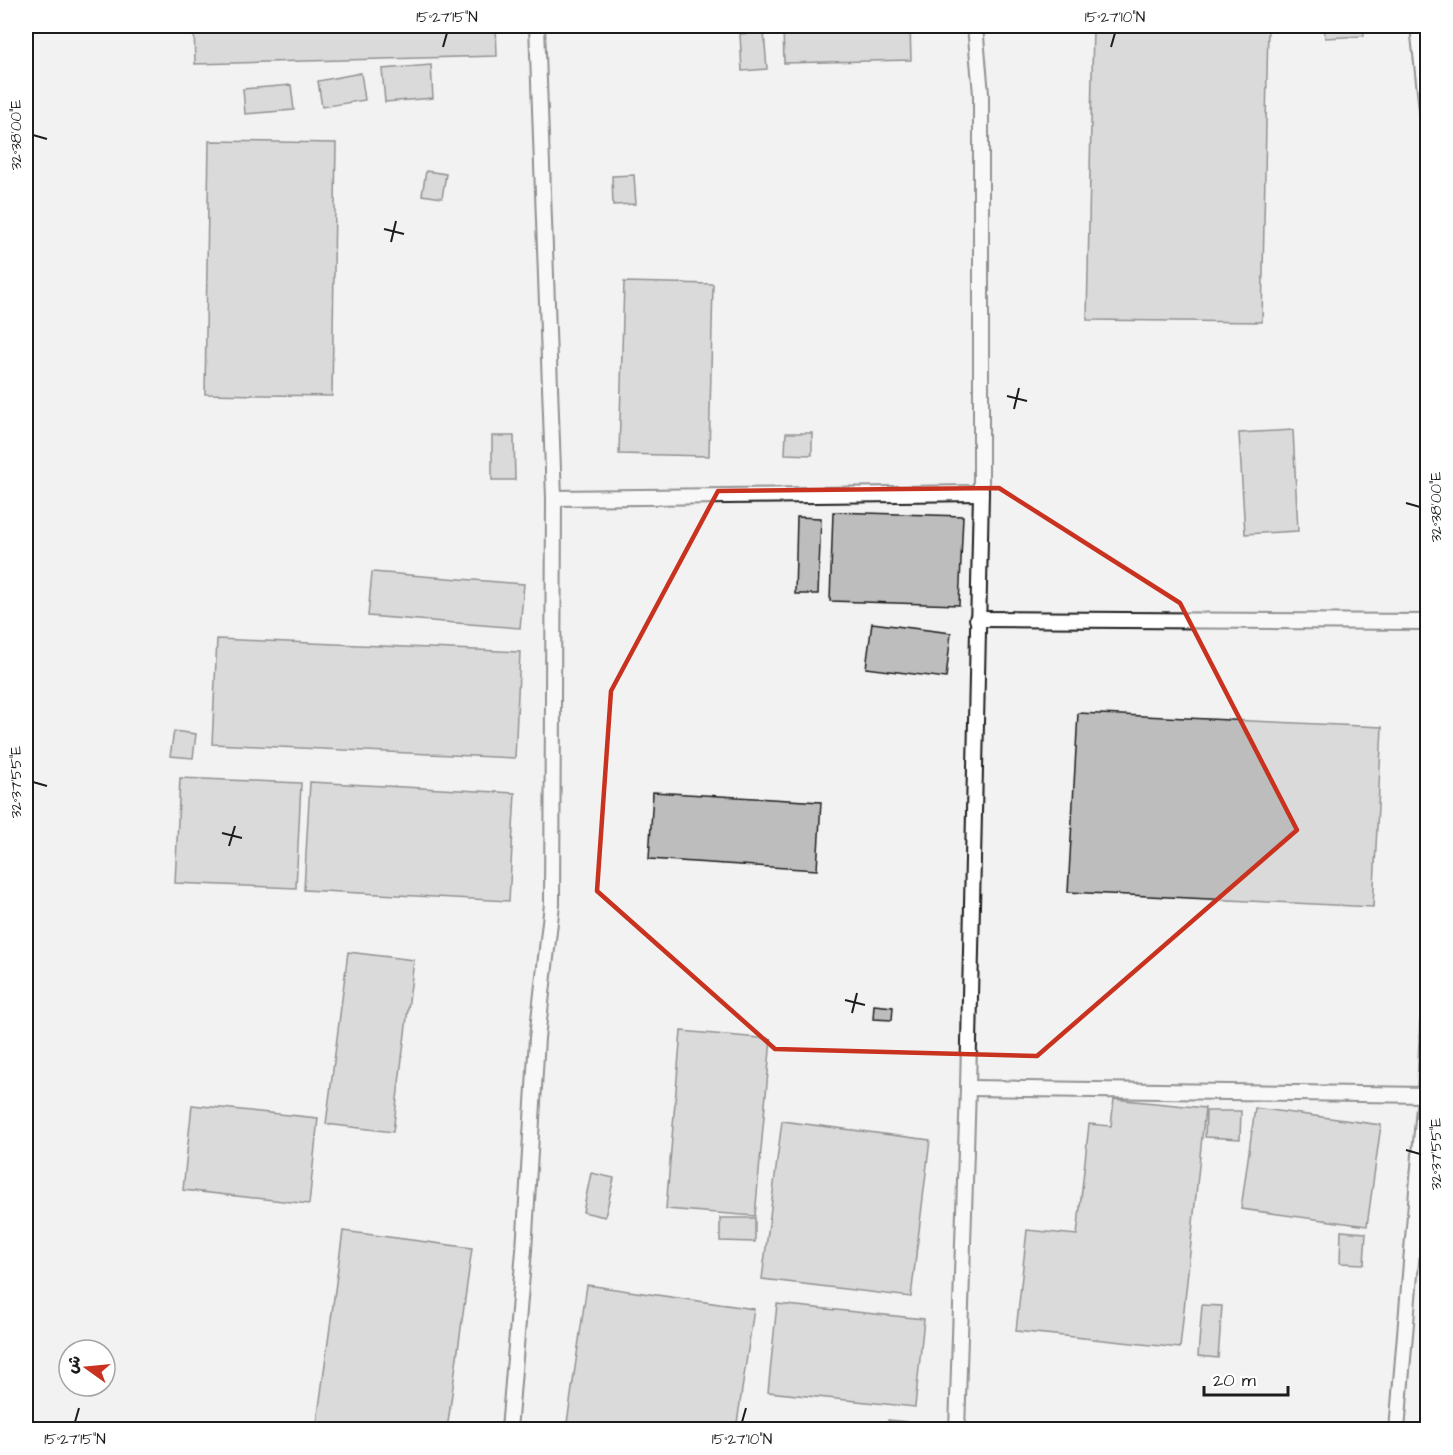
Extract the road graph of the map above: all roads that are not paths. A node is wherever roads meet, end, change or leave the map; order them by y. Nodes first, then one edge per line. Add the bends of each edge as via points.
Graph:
1 (537, 26) edge
2 (975, 26) edge
3 (1418, 26) edge
4 (1428, 119) edge
5 (981, 493) junction
6 (554, 498) junction
7 (977, 619) junction
8 (1428, 622) edge
9 (1428, 1022) edge
10 (968, 1088) junction
11 (1425, 1095) junction
12 (509, 1430) edge
13 (957, 1430) edge
14 (1396, 1430) edge

1 - 6 lane
2 - 5 lane via 981,94
3 - 4 lane
5 - 6 lane
5 - 7 lane
6 - 12 lane via 552,904 537,1038
7 - 8 lane
7 - 10 lane
9 - 11 lane
10 - 11 lane
10 - 13 lane
11 - 14 lane

